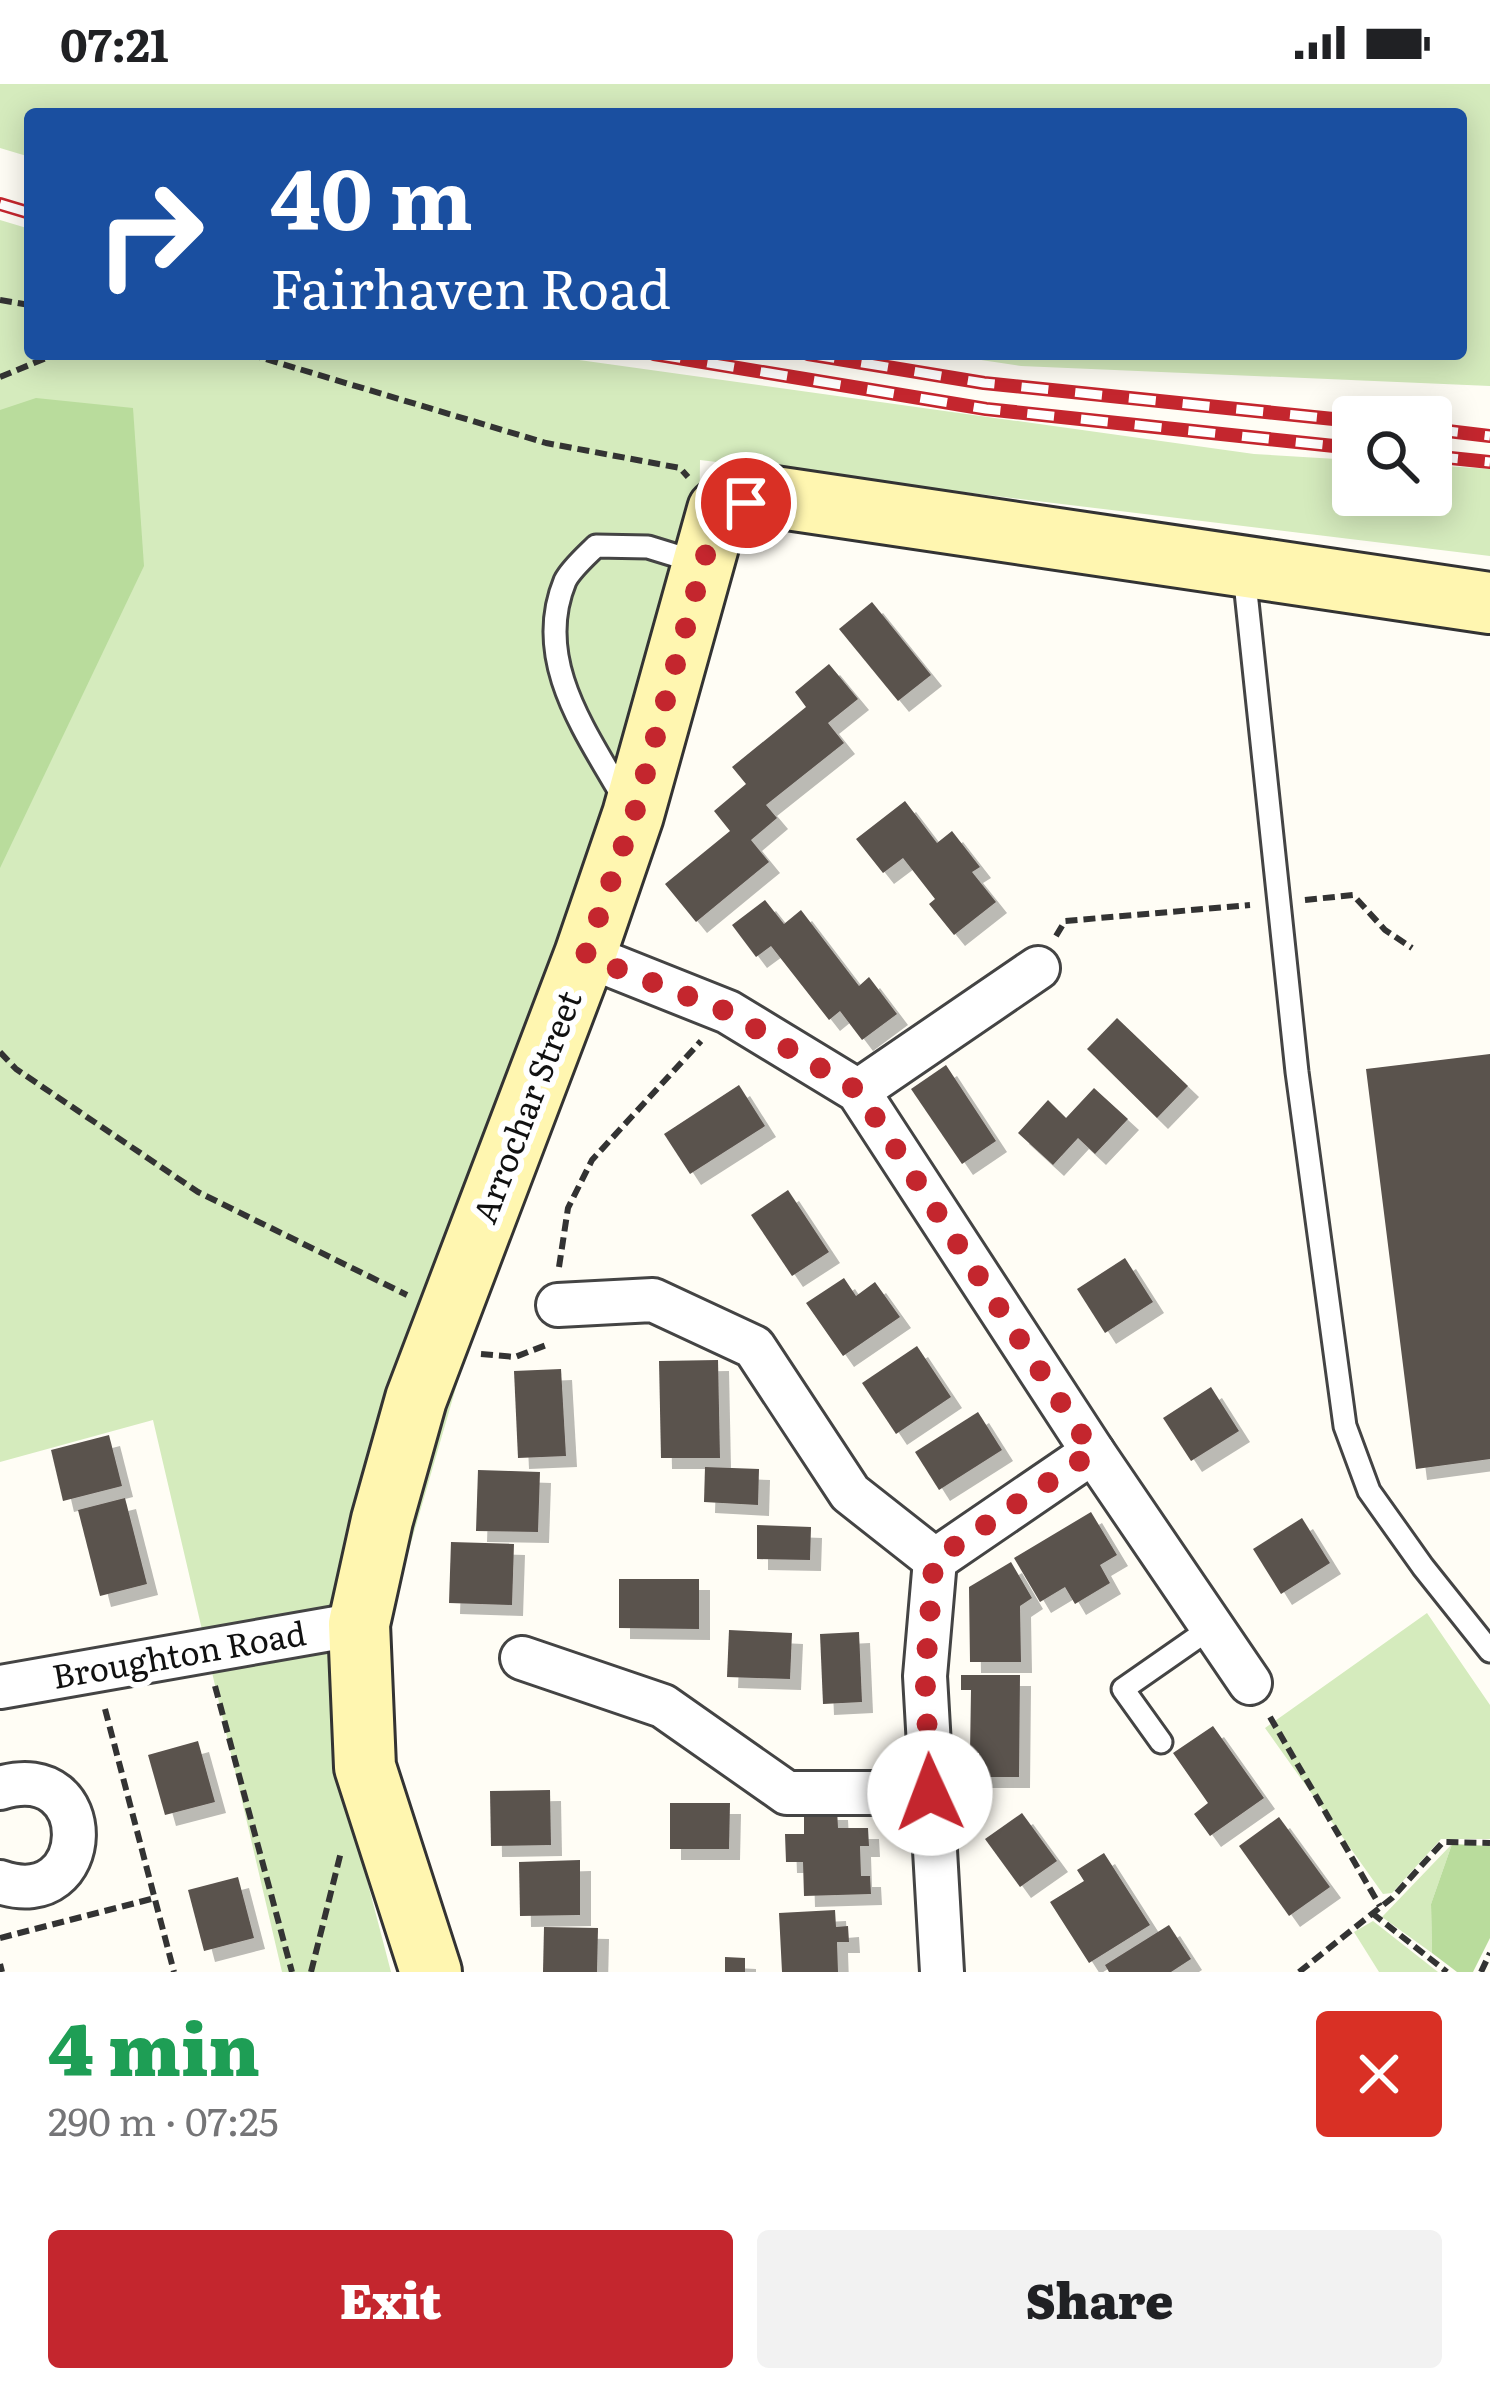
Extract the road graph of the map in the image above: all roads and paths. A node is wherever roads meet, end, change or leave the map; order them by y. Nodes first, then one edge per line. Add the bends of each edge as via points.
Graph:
1 (41, 360) edge
2 (269, 360) edge
3 (0, 377) edge
4 (711, 537) junction
5 (1243, 567) junction
6 (1490, 603) edge
7 (634, 815) junction
8 (1281, 902) junction
9 (1412, 948) dead end
10 (585, 956) junction
11 (1038, 968) joint
12 (728, 1012) junction
13 (0, 1052) edge
14 (858, 1091) junction
15 (557, 1304) junction
16 (442, 1329) junction
17 (1093, 1452) junction
18 (934, 1560) junction
19 (358, 1624) junction
20 (1212, 1627) junction
21 (206, 1651) junction
22 (1490, 1651) edge
23 (522, 1658) dead end
24 (95, 1670) junction
25 (1250, 1683) joint
26 (0, 1688) edge
27 (1161, 1742) dead end
28 (0, 1788) edge
29 (371, 1788) junction
30 (930, 1793) junction
31 (1490, 1843) edge
32 (0, 1882) edge
33 (154, 1898) junction
34 (1380, 1906) junction
35 (1372, 1913) junction
36 (0, 1938) edge
37 (1490, 1953) edge
38 (174, 1972) edge
39 (292, 1972) edge
40 (311, 1972) edge
41 (431, 1972) edge
42 (942, 1972) edge
43 (1299, 1972) edge
44 (1447, 1972) edge
45 (1481, 1972) edge

1 - 3 path
2 - 4 path via 546,443 680,468
4 - 5 street via 774,496
4 - 7 street, Arrochar Street
4 - 7 lane via 596,546 566,579 555,636 563,691
5 - 6 street
5 - 8 lane
7 - 10 street, Arrochar Street
8 - 9 path via 1353,895
8 - 11 path via 1065,921
8 - 22 lane via 1345,1426 1369,1491
10 - 12 street
10 - 16 street, Arrochar Street
11 - 14 street
12 - 14 street
12 - 15 path via 592,1160 568,1208
13 - 16 path via 198,1192
14 - 17 street
15 - 16 path via 551,1343 515,1357 484,1355
15 - 18 street via 653,1300 754,1347 850,1492
16 - 19 street, Arrochar Street
17 - 18 street
17 - 20 street
18 - 30 street via 925,1676
19 - 21 street, Broughton Road
19 - 29 street, Arrochar Street
20 - 25 street
20 - 27 lane via 1123,1689
21 - 24 street, Broughton Road
21 - 39 path
23 - 30 street via 663,1706 787,1793
24 - 26 street, Broughton Road
24 - 33 path
25 - 34 path
28 - 32 street via 35,1784 51,1791 76,1834 52,1879 19,1887
29 - 40 path via 340,1797 341,1852
29 - 41 street, Arrochar Street
30 - 42 street
31 - 34 path via 1442,1842
33 - 36 path
33 - 38 path
34 - 35 path
35 - 43 path
35 - 44 path
37 - 45 path

